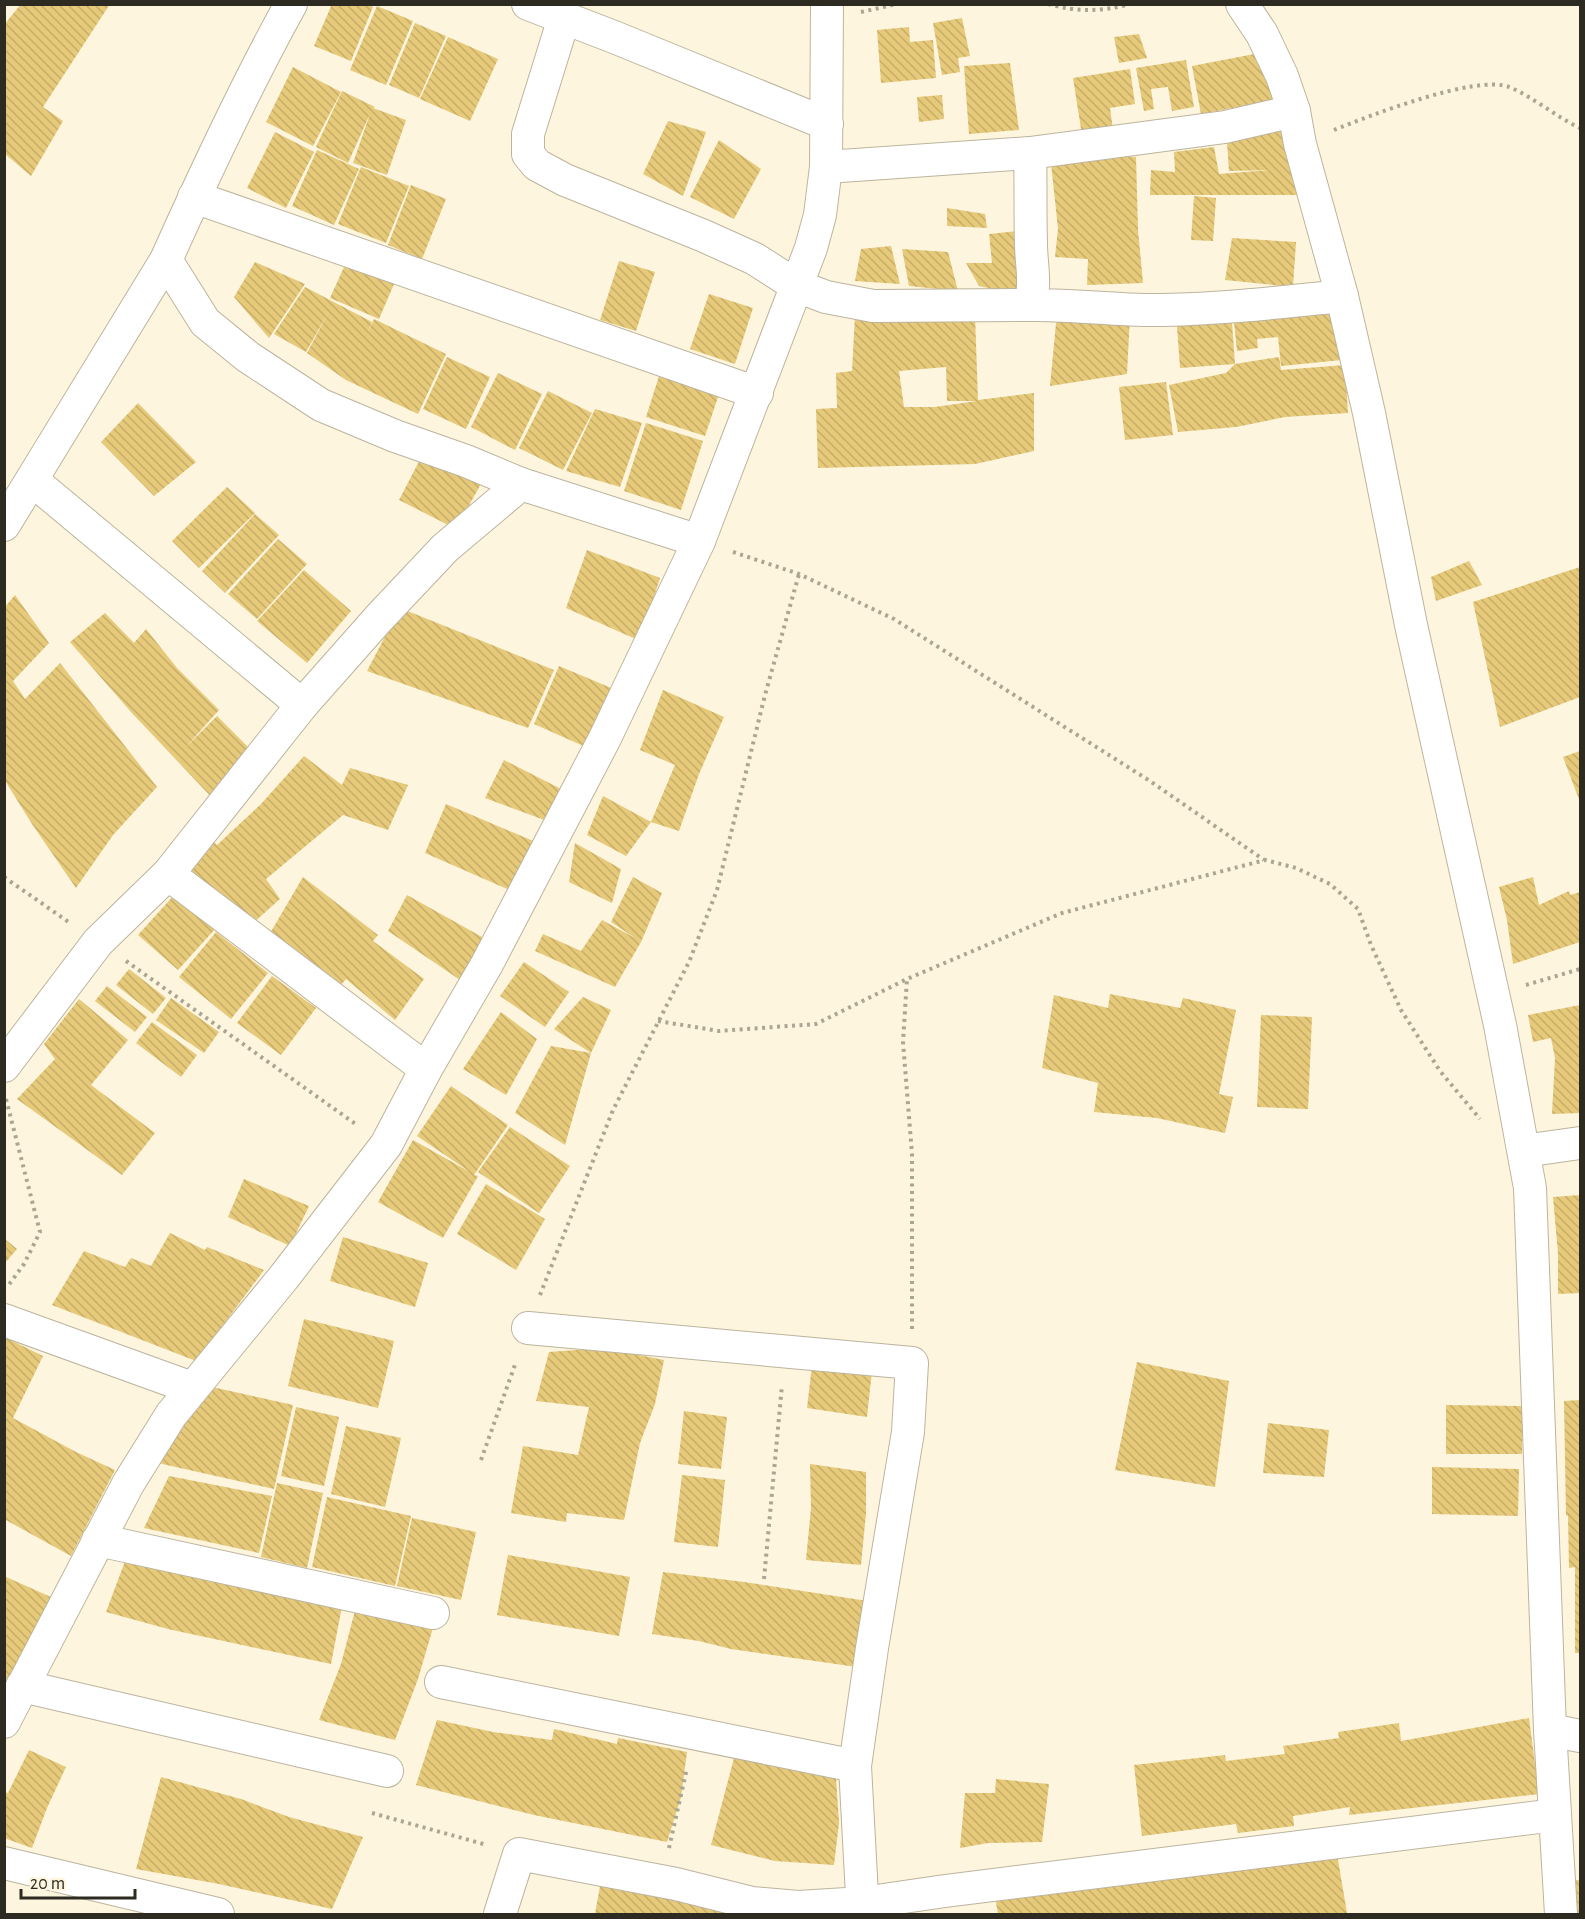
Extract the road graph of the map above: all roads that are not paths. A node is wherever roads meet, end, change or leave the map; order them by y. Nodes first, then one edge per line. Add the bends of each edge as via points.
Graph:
1 (291, 4) edge
2 (528, 4) edge
3 (827, 4) edge
4 (1242, 4) edge
5 (564, 18) junction
6 (1294, 111) junction
7 (827, 124) junction
8 (1030, 153) junction
9 (826, 167) junction
10 (194, 197) junction
11 (166, 260) junction
12 (797, 286) junction
13 (1342, 296) junction
14 (1029, 305) junction
15 (757, 393) junction
16 (32, 480) junction
17 (521, 484) junction
18 (4, 525) edge
19 (699, 541) junction
20 (302, 705) junction
21 (168, 874) junction
22 (4, 1066) edge
23 (426, 1069) junction
24 (1581, 1143) edge
25 (1524, 1151) junction
26 (4, 1320) edge
27 (528, 1328) road end
28 (192, 1388) junction
29 (98, 1540) junction
30 (433, 1613) dead end
31 (441, 1682) dead end
32 (22, 1686) junction
33 (4, 1722) edge
34 (1571, 1737) edge
35 (855, 1766) junction
36 (387, 1771) dead end
37 (1555, 1815) junction
38 (4, 1863) edge
39 (863, 1909) edge
40 (219, 1914) edge
41 (500, 1914) edge
42 (1561, 1914) edge

1 - 10 street
2 - 5 street
3 - 7 street
4 - 6 street via 1262,34
5 - 7 street
5 - 12 street via 528,134 528,154 537,165 755,259
6 - 8 street via 1224,127
6 - 13 street
7 - 9 street
8 - 9 street
8 - 14 street via 1033,297
9 - 12 street via 820,215
10 - 11 street
10 - 15 street
11 - 16 street
11 - 17 street via 205,322 248,357 321,405
12 - 14 street via 826,297 873,306
12 - 15 street
13 - 14 street via 1161,310
13 - 25 street via 1370,413 1411,625
15 - 19 street
16 - 18 street
16 - 20 street
17 - 19 street
17 - 20 street via 445,548
19 - 23 street via 605,738 487,964
20 - 21 street
21 - 22 street via 98,942
21 - 23 street
23 - 28 street via 386,1145
24 - 25 street
25 - 34 street via 1530,1188
26 - 28 street
27 - 35 street via 912,1363 908,1432
28 - 29 street via 128,1484
29 - 30 street
29 - 32 street
31 - 35 street
32 - 33 street
32 - 36 street
34 - 37 street
35 - 39 street
37 - 39 street via 956,1889
37 - 42 street
38 - 40 street
39 - 41 street via 752,1903 662,1881 519,1854

